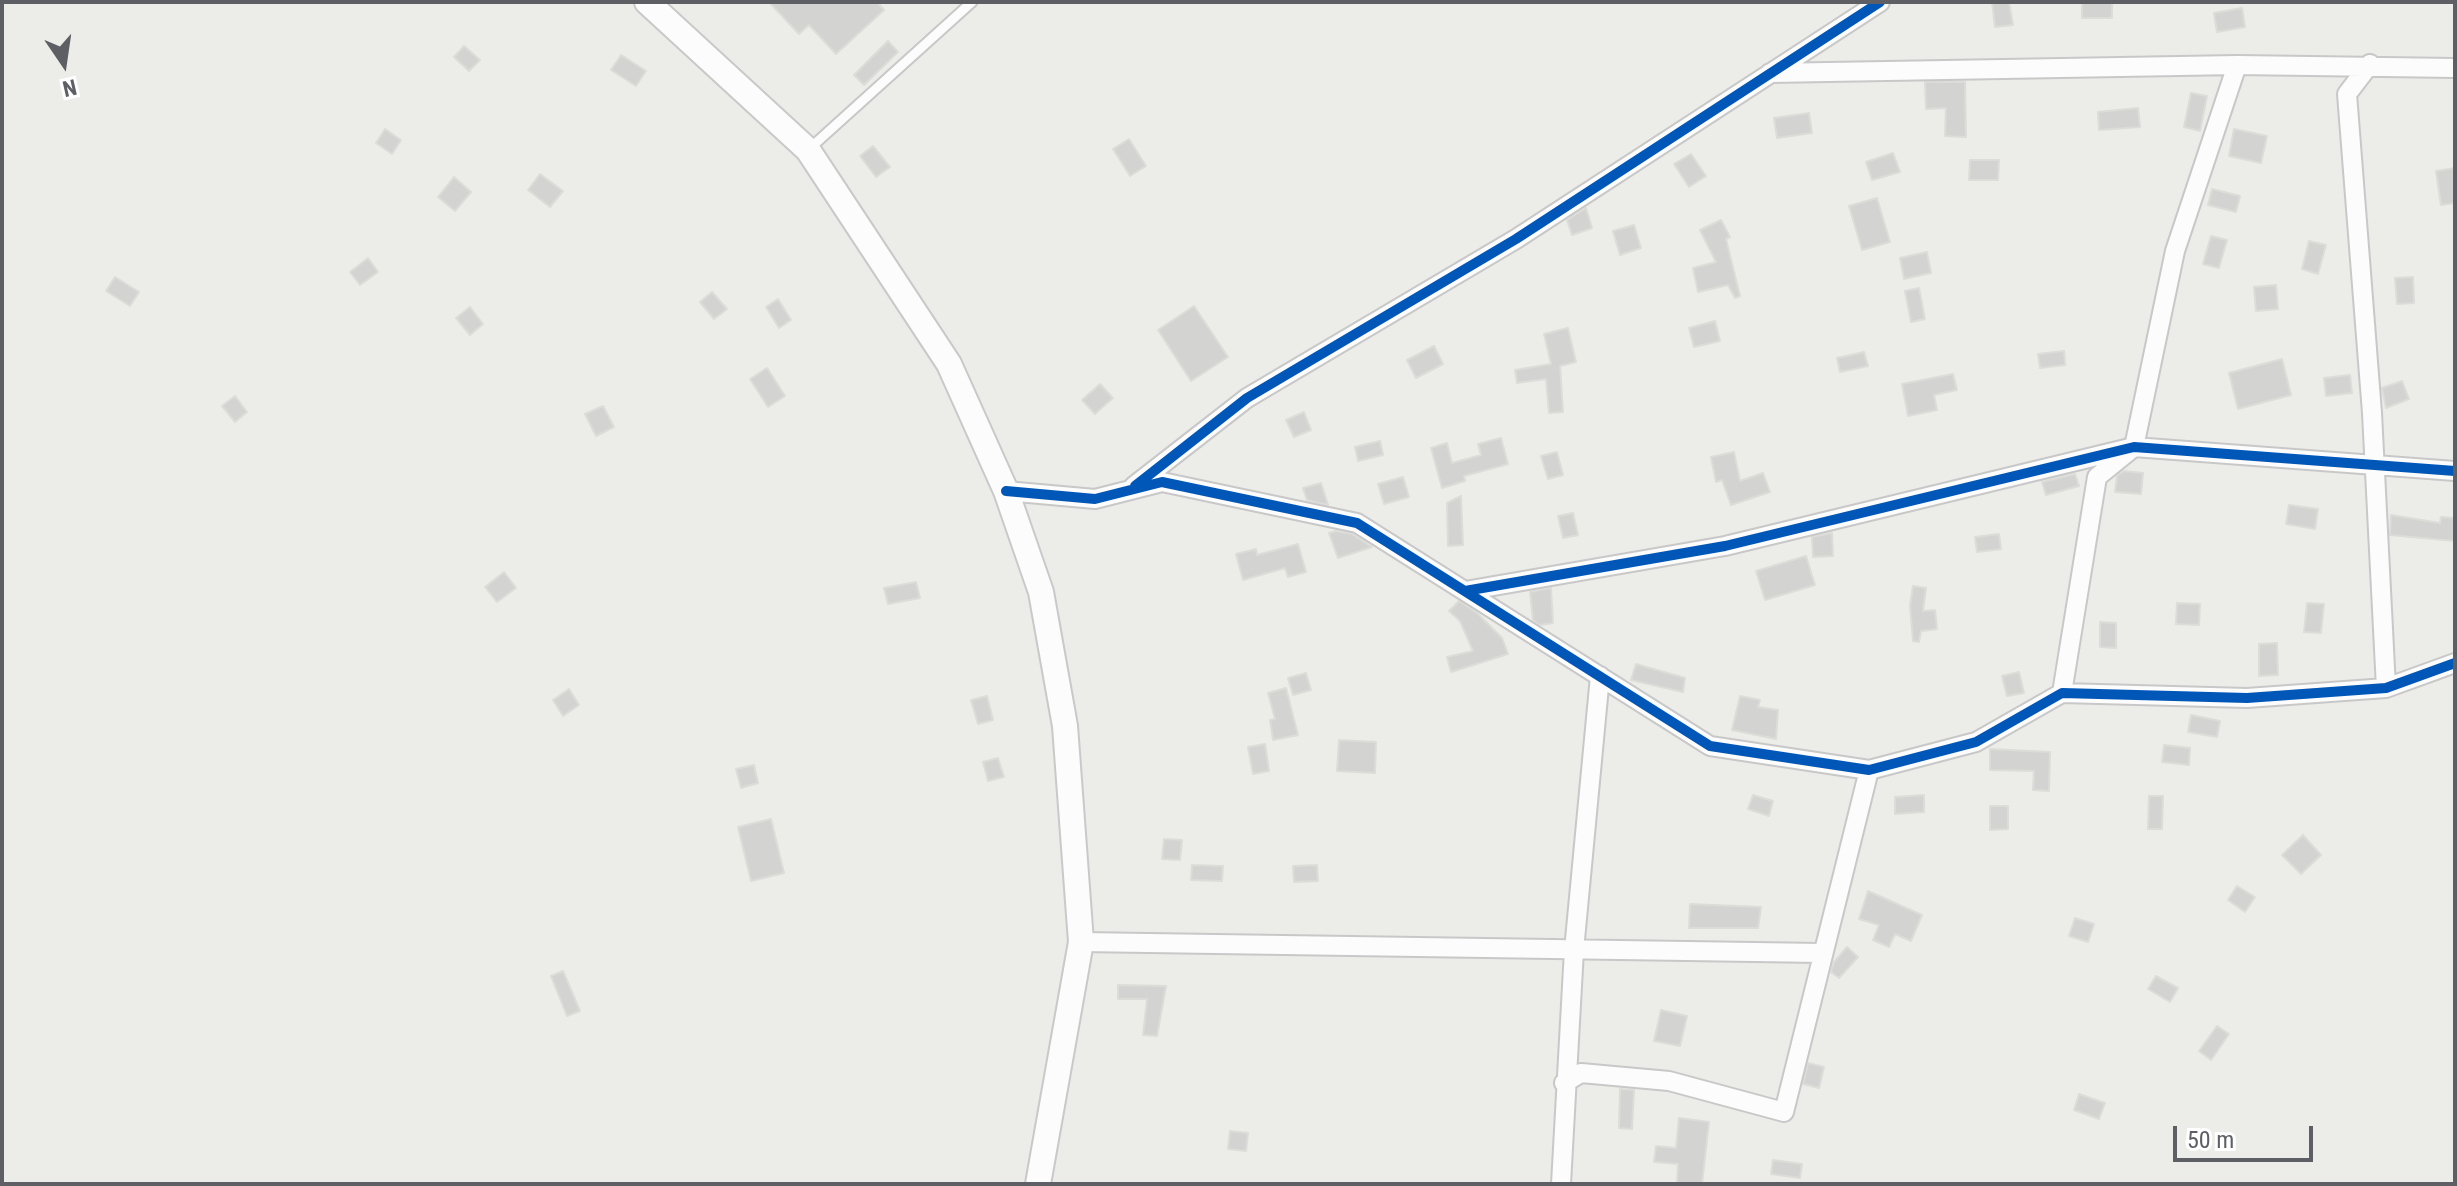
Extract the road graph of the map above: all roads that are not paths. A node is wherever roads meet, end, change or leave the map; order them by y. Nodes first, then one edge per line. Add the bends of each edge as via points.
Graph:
1 (972, 2) edge
2 (1880, 2) edge
3 (652, 3) edge
4 (2370, 64) junction
5 (2237, 65) junction
6 (2455, 68) edge
7 (1767, 73) junction
8 (808, 150) junction
9 (2134, 447) junction
10 (2374, 465) junction
11 (2455, 471) edge
12 (1129, 490) junction
13 (1006, 491) junction
14 (1465, 591) junction
15 (2455, 663) edge
16 (1600, 676) junction
17 (2386, 688) junction
18 (2062, 693) junction
19 (1869, 770) junction
20 (1081, 942) junction
21 (1574, 950) junction
22 (1821, 953) junction
23 (1564, 1083) junction
24 (1038, 1184) edge
25 (1561, 1184) edge

1 - 8 lane
2 - 7 street
3 - 8 main road
4 - 5 street
4 - 6 street
4 - 10 street via 2347,94
5 - 7 street
5 - 9 street via 2175,251
7 - 12 street via 1516,239 1247,398
8 - 13 main road via 949,364
9 - 10 street
9 - 14 street via 1725,546
9 - 18 street via 2097,477
10 - 11 street
10 - 17 street
12 - 13 street via 1095,499
12 - 14 street via 1162,482 1357,523
13 - 20 main road via 1041,592 1065,726
14 - 16 street
15 - 17 street
16 - 19 street via 1710,746
16 - 21 street
17 - 18 street via 2247,698
18 - 19 street via 1976,742
19 - 22 street
20 - 21 street
20 - 24 main road
21 - 22 street
21 - 23 street
22 - 23 street via 1784,1112 1669,1081 1581,1073
23 - 25 street

